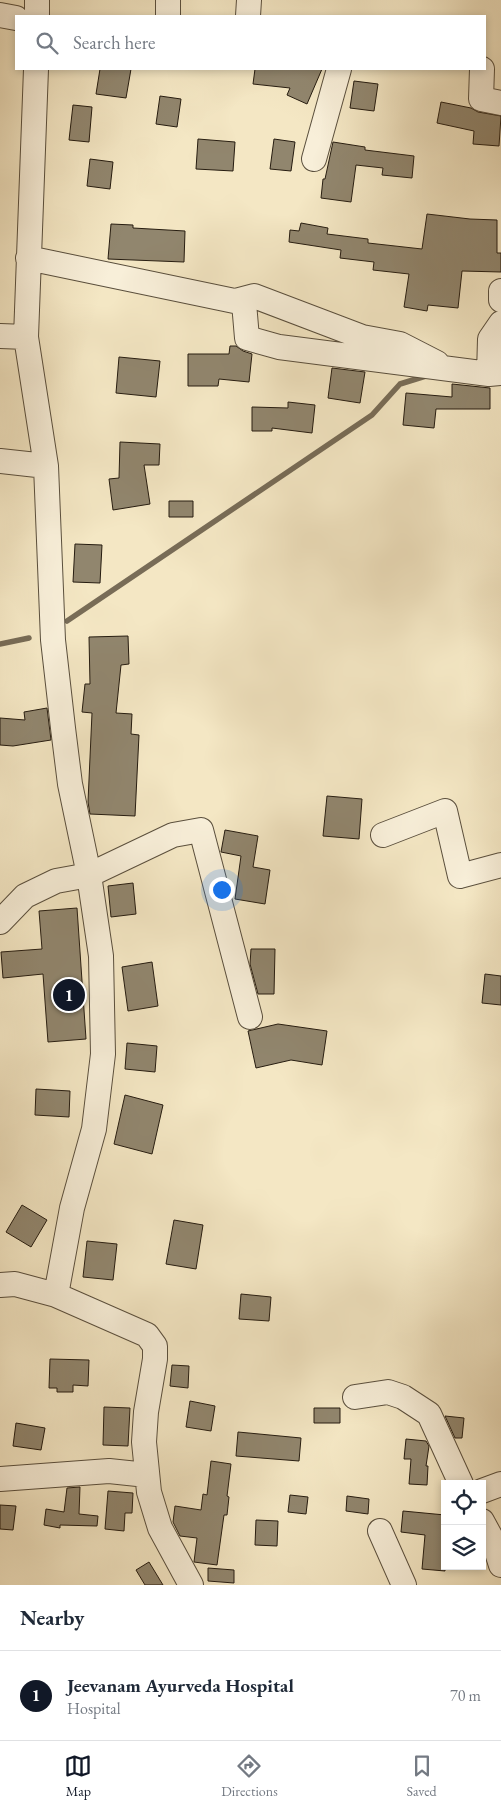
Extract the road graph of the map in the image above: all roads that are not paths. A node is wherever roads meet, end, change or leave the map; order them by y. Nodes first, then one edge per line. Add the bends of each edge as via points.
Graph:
1 (37, 0) edge
2 (168, 0) edge
3 (249, 0) edge
4 (0, 15) edge
5 (38, 15) edge
6 (168, 15) edge
7 (248, 15) edge
8 (15, 18) edge
9 (486, 60) edge
10 (501, 62) edge
11 (36, 70) edge
12 (339, 70) edge
13 (482, 70) edge
14 (501, 103) edge
15 (314, 160) dead end
16 (28, 258) junction
17 (501, 292) edge
18 (501, 300) edge
19 (235, 301) junction
20 (501, 322) edge
21 (0, 336) edge
22 (26, 337) junction
23 (447, 369) junction
24 (495, 374) edge
25 (0, 460) edge
26 (46, 466) junction
27 (383, 835) dead end
28 (501, 865) edge
29 (89, 875) junction
30 (0, 922) edge
31 (250, 1017) dead end
32 (0, 1285) edge
33 (56, 1295) junction
34 (355, 1397) dead end
35 (147, 1475) junction
36 (0, 1479) edge
37 (459, 1480) edge
38 (501, 1484) edge
39 (486, 1490) edge
40 (485, 1525) edge
41 (380, 1531) dead end
42 (501, 1564) edge
43 (191, 1585) edge
44 (404, 1585) edge

1 - 5 street
2 - 6 street
3 - 7 street
4 - 8 street
9 - 10 street
11 - 16 street
12 - 15 street
13 - 14 street via 481,99
16 - 19 street
16 - 22 street
17 - 18 street
19 - 23 street via 254,296 362,338 400,344
19 - 23 street via 244,303 247,338 279,348
20 - 24 street via 490,340
21 - 22 street
22 - 26 street
23 - 24 street
25 - 26 street
26 - 29 street via 53,640 70,784
27 - 28 street via 445,811 460,876
29 - 30 street via 56,881 25,896
29 - 31 street via 173,835 201,830
29 - 33 street via 101,956 103,1054 94,1129 72,1208
32 - 33 street via 15,1284
33 - 35 street via 147,1335 156,1346 146,1412
34 - 37 street via 388,1392 403,1397 429,1414
35 - 36 street via 109,1471
35 - 43 street via 160,1528
38 - 39 street
40 - 42 street
41 - 44 street

